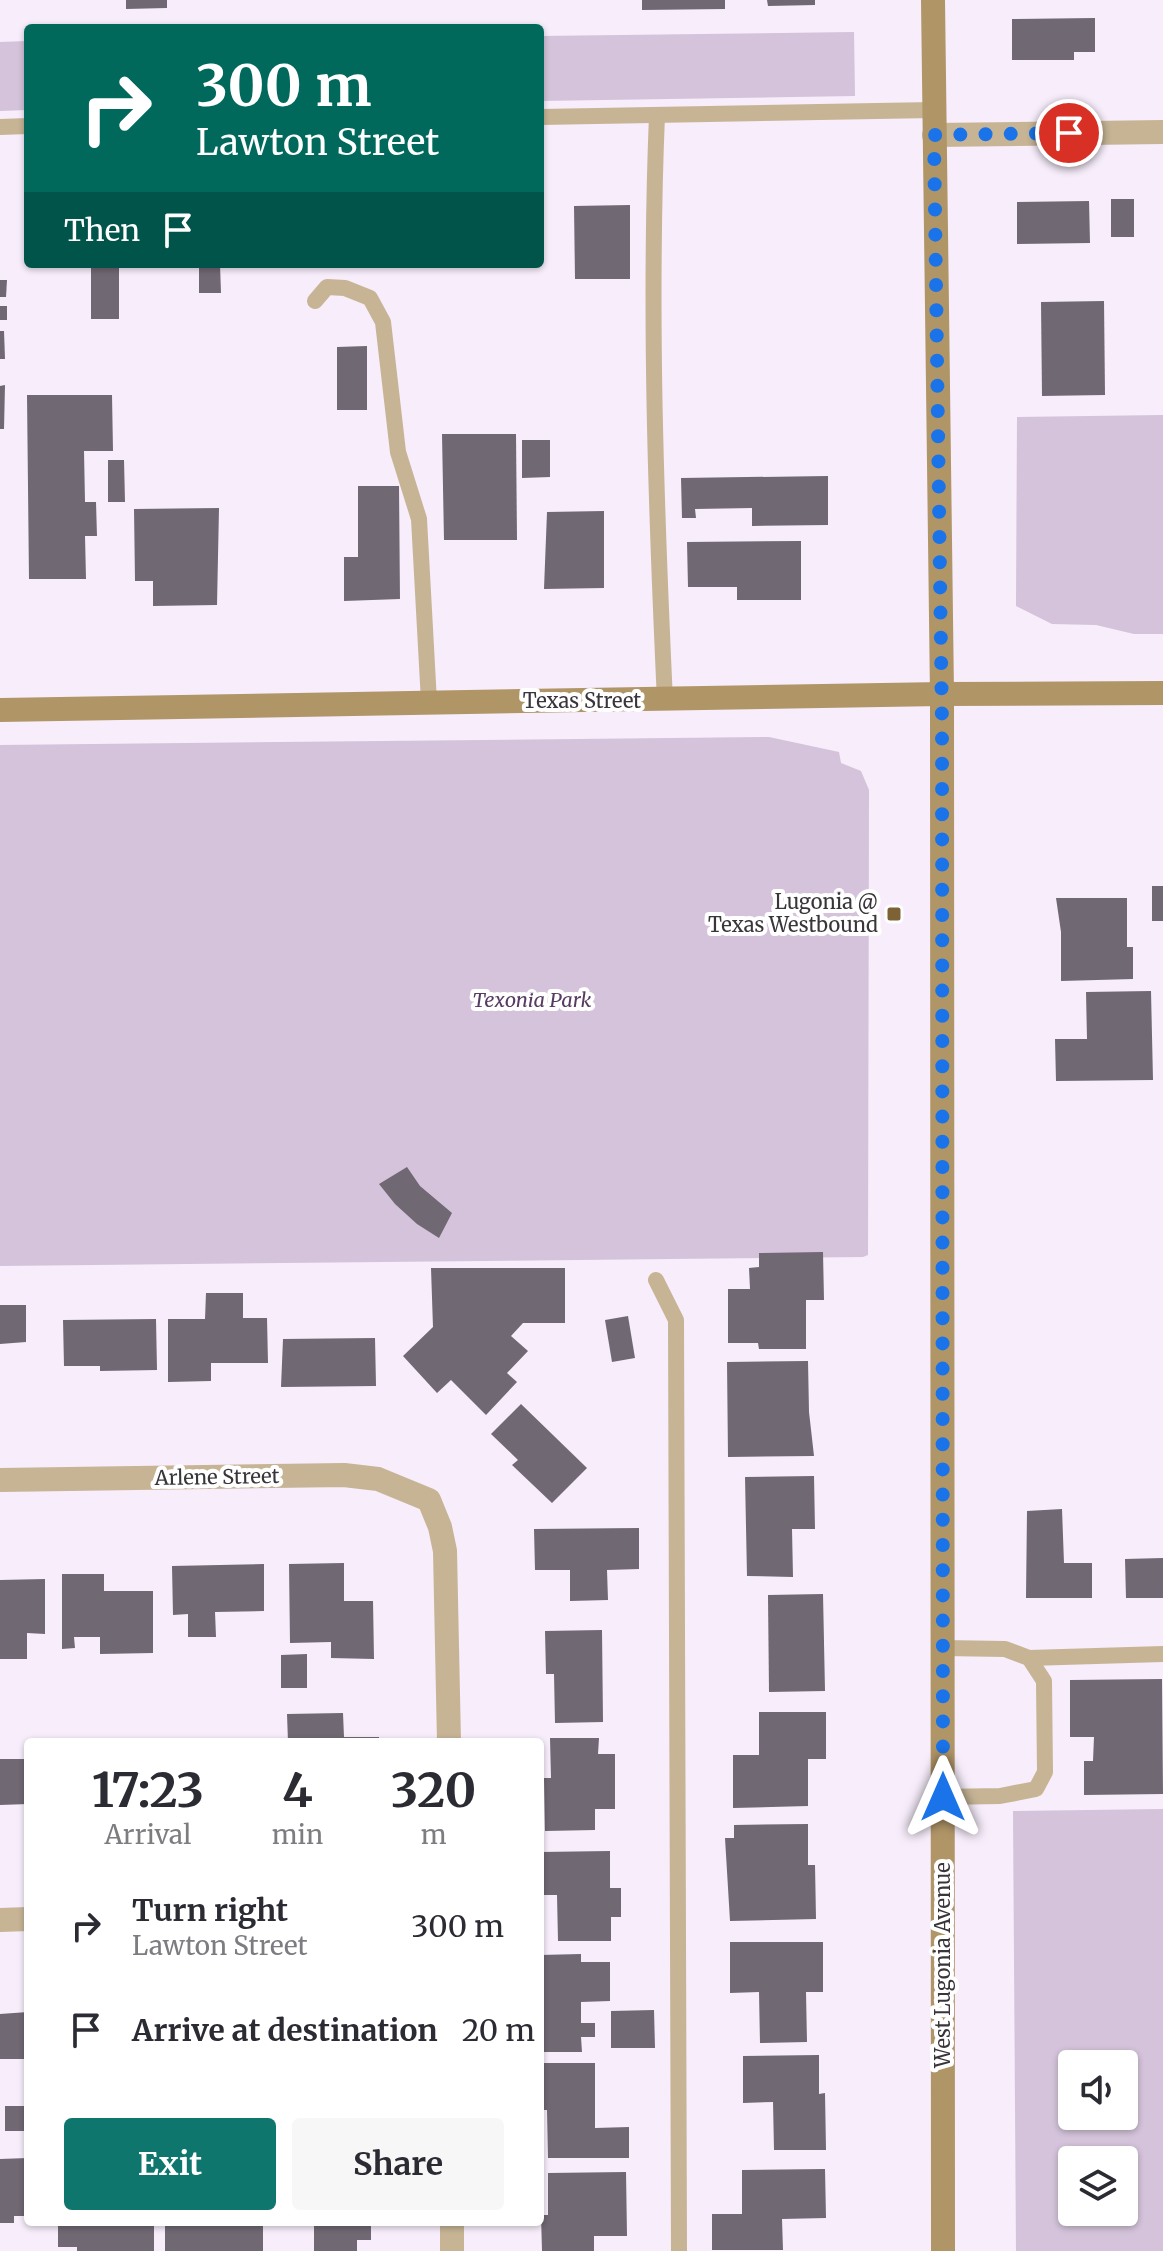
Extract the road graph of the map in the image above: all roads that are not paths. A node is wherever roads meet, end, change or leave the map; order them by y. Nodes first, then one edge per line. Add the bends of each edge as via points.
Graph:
1 (933, 0) edge
2 (934, 110) junction
3 (657, 115) junction
4 (544, 117) edge
5 (24, 126) edge
6 (0, 127) edge
7 (1163, 132) edge
8 (934, 135) junction
9 (315, 301) dead end
10 (1163, 693) edge
11 (942, 694) junction
12 (665, 701) junction
13 (429, 702) junction
14 (0, 710) edge
15 (656, 1280) dead end
16 (0, 1480) edge
17 (943, 1648) junction
18 (1163, 1654) edge
19 (1029, 1658) junction
20 (449, 1738) edge
21 (943, 1797) junction
22 (24, 1919) edge
23 (0, 1920) edge
24 (452, 2226) edge
25 (452, 2251) edge
26 (679, 2251) edge
27 (943, 2251) edge

1 - 2 main road, West Lugonia Avenue
2 - 3 lane
2 - 8 main road, West Lugonia Avenue
3 - 4 lane
3 - 12 lane via 654,389
5 - 6 lane
7 - 8 street
8 - 11 main road, West Lugonia Avenue
9 - 13 lane via 327,287 345,288 370,298 383,322 398,452 419,519
10 - 11 main road, Texas Street
11 - 12 main road, Texas Street
11 - 17 main road, West Lugonia Avenue
12 - 13 main road, Texas Street
13 - 14 main road, Texas Street
15 - 26 lane via 676,1320
16 - 20 street, Arlene Street via 344,1475 378,1479 429,1500 445,1551
17 - 19 lane via 1005,1649
17 - 21 main road, West Lugonia Avenue
18 - 19 lane
19 - 21 lane via 1044,1681 1045,1772 1036,1789
21 - 27 main road, West Lugonia Avenue
22 - 23 street
24 - 25 street

